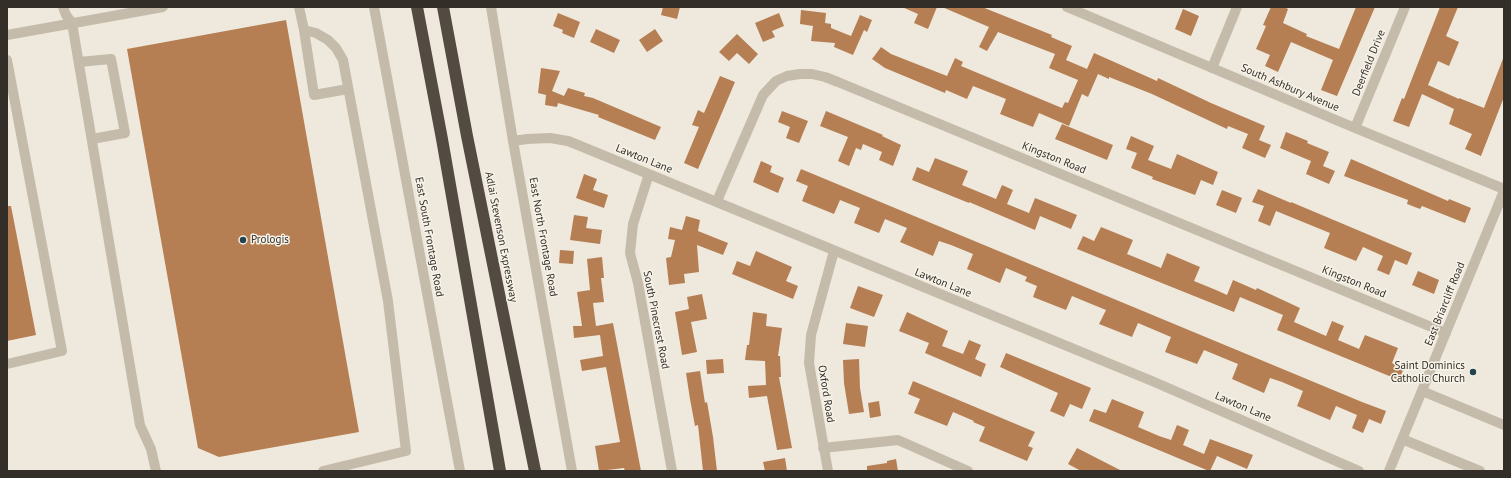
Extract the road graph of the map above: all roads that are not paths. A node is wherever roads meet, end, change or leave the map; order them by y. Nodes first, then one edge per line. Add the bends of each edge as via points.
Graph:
1 (63, 7) edge
2 (163, 7) edge
3 (299, 7) edge
4 (374, 7) edge
5 (417, 7) edge
6 (443, 7) edge
7 (491, 7) edge
8 (1067, 7) edge
9 (1237, 7) edge
10 (1405, 7) edge
11 (72, 23) junction
12 (304, 30) junction
13 (7, 34) edge
14 (7, 60) edge
15 (79, 62) junction
16 (1212, 68) junction
17 (348, 89) junction
18 (1355, 128) junction
19 (92, 139) junction
20 (513, 141) junction
21 (649, 174) junction
22 (1504, 190) edge
23 (717, 201) junction
24 (834, 251) junction
25 (1446, 333) junction
26 (7, 364) edge
27 (1422, 391) junction
28 (1504, 425) edge
29 (1402, 439) junction
30 (823, 448) junction
31 (156, 471) edge
32 (323, 471) edge
33 (460, 471) edge
34 (500, 471) edge
35 (535, 471) edge
36 (572, 471) edge
37 (672, 471) edge
38 (828, 471) edge
39 (968, 471) edge
40 (1360, 471) edge
41 (1389, 471) edge
42 (1480, 471) edge

1 - 11 street
2 - 11 street
3 - 12 street
4 - 33 street, East South Frontage Road
5 - 34 highway
6 - 35 highway, Adlai Stevenson Expressway
7 - 20 street, East North Frontage Road
8 - 16 street, South Ashbury Avenue
9 - 16 street
10 - 18 street, Deerfield Drive
11 - 13 street
11 - 15 street
12 - 17 street via 316,33 336,48 343,60
12 - 17 street via 314,95
14 - 26 street via 62,351
15 - 19 street
15 - 19 street via 111,59 125,133
16 - 18 street, South Ashbury Avenue
17 - 32 street via 388,301 406,451
18 - 22 street, South Ashbury Avenue
19 - 31 street via 140,425 151,449
20 - 21 street, Lawton Lane via 550,138 568,141
20 - 36 street, East North Frontage Road
21 - 23 street, Lawton Lane
21 - 37 street, South Pinecrest Road via 633,224 630,254 638,283
22 - 25 street, East Briarcliff Road
23 - 24 street, Lawton Lane
23 - 25 street, Kingston Road via 763,95 776,81 787,76 812,74 838,82
24 - 30 street, Oxford Road via 811,335 809,363
24 - 40 street, Lawton Lane via 1152,381
25 - 27 street, East Briarcliff Road
27 - 28 street
27 - 29 street, East Briarcliff Road
29 - 41 street, East Briarcliff Road
29 - 42 street
30 - 38 street, Oxford Road
30 - 39 street via 898,440

